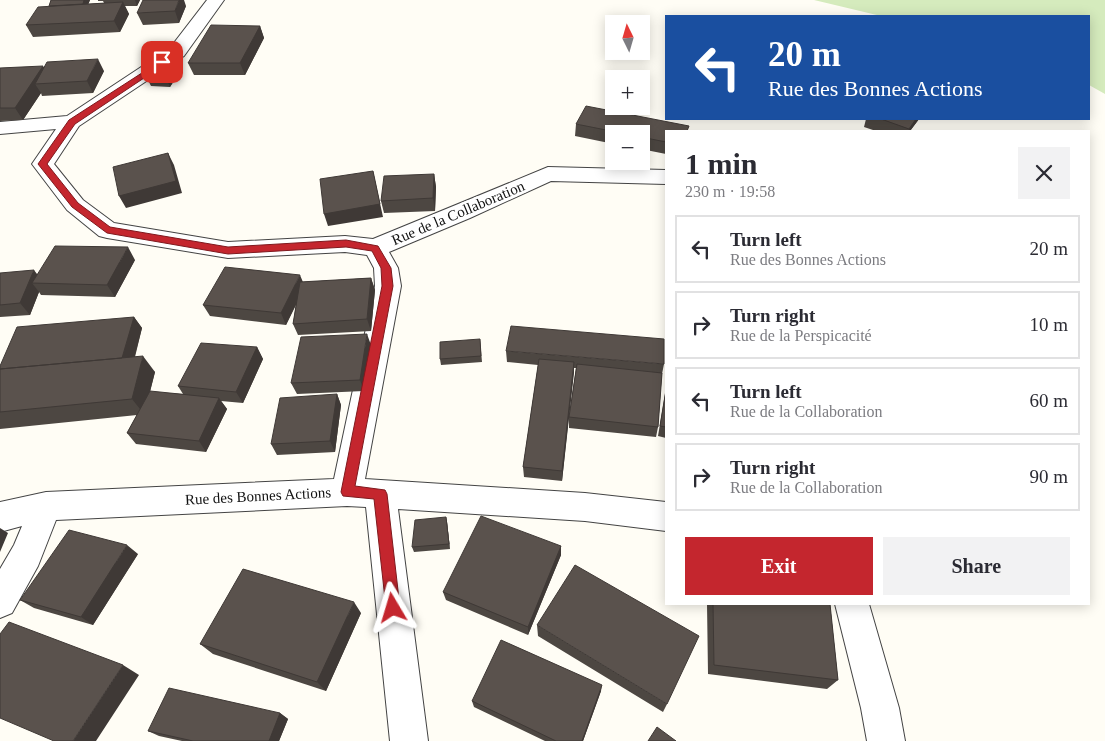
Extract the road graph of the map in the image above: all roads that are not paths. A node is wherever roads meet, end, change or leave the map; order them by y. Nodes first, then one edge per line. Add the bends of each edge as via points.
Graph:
1 (216, 0) edge
2 (72, 122) junction
3 (0, 128) edge
4 (665, 177) edge
5 (375, 248) junction
6 (364, 493) junction
7 (46, 506) junction
8 (665, 516) edge
9 (0, 517) edge
10 (0, 601) edge
11 (852, 605) edge
12 (408, 741) edge
13 (886, 741) edge

1 - 2 street, Rue de la Collaboration via 177,52
2 - 3 street
2 - 5 street, Rue de la Collaboration via 43,164 75,205 107,230 228,250 346,244
4 - 5 street, Rue de la Collaboration via 548,174
5 - 6 street via 386,268 388,286
6 - 7 street, Rue des Bonnes Actions
6 - 8 street, Rue des Bonnes Actions via 585,507
6 - 12 street
7 - 9 street, Rue des Bonnes Actions
7 - 10 street via 26,555
11 - 13 street

